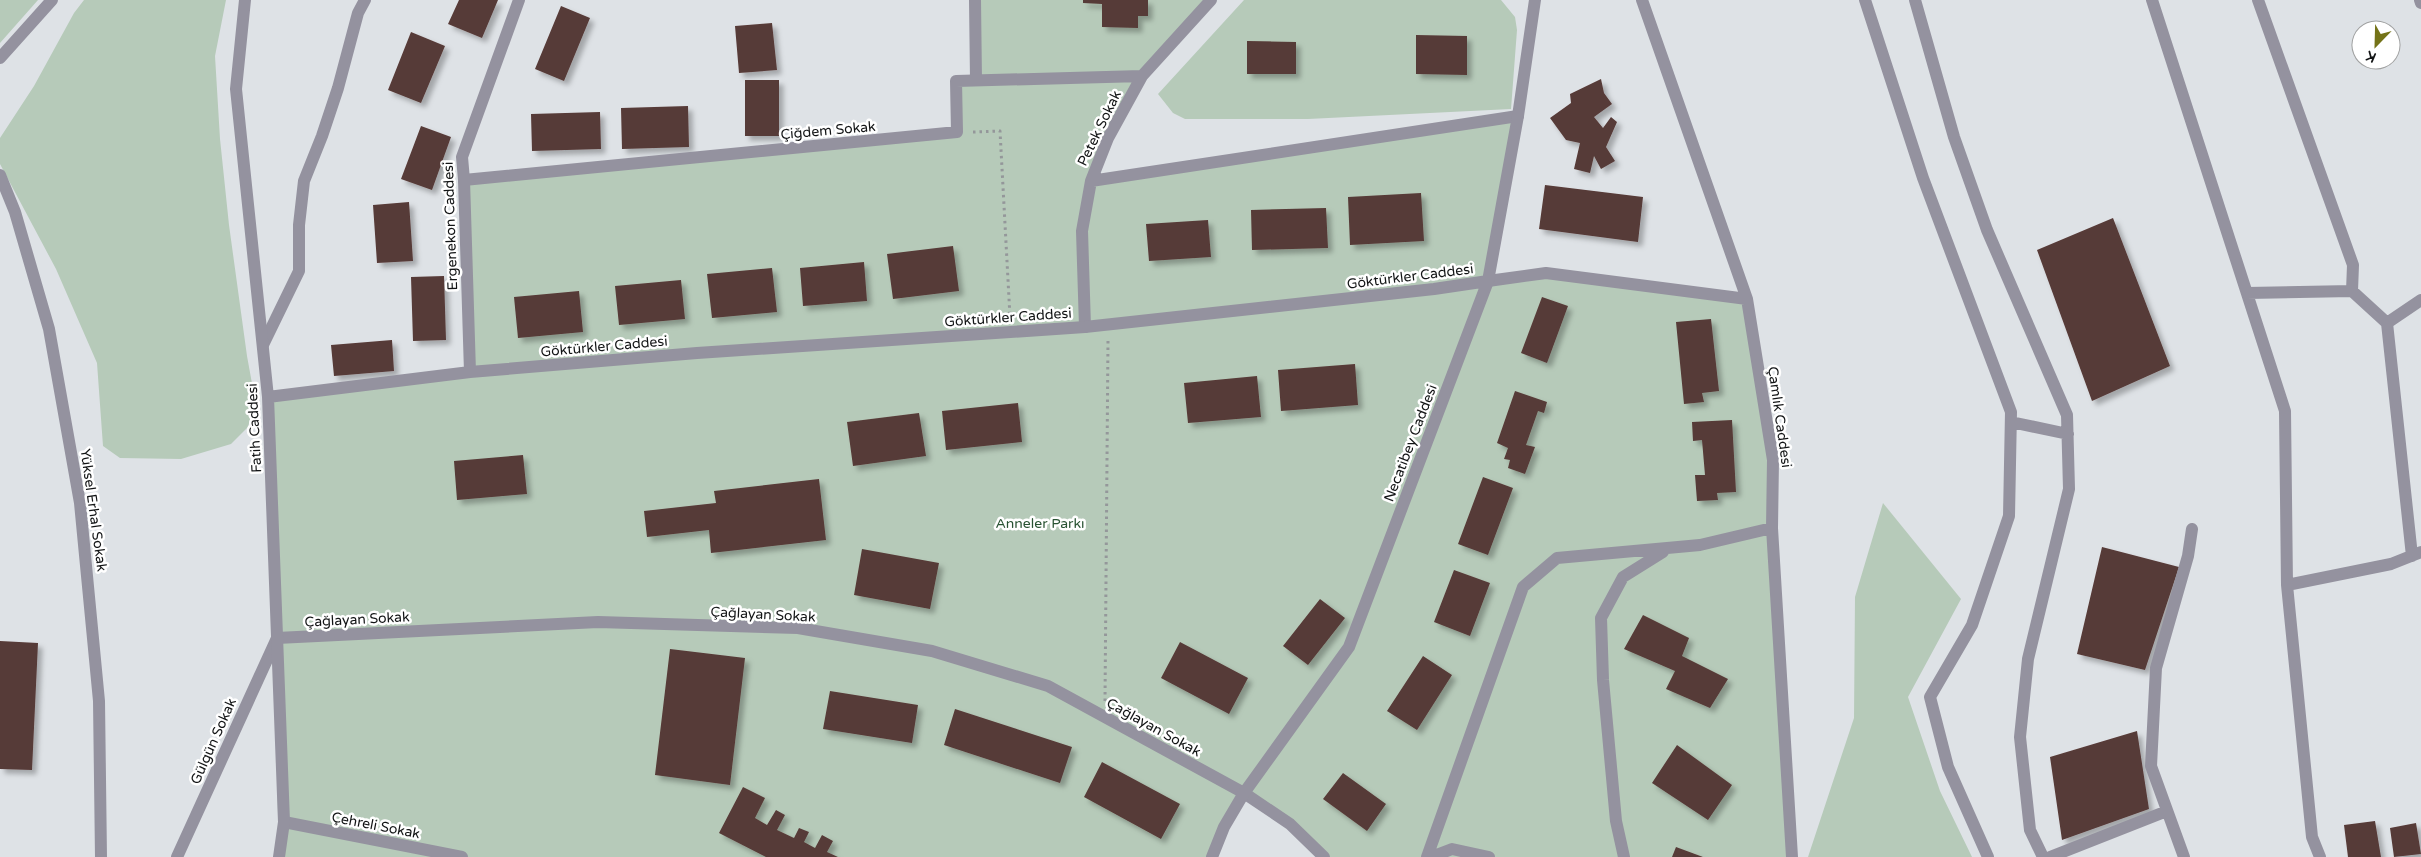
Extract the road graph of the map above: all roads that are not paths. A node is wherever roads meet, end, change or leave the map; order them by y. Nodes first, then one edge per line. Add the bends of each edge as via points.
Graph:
1 (52, 0) edge
2 (245, 0) edge
3 (365, 0) edge
4 (519, 0) edge
5 (975, 0) edge
6 (1211, 0) edge
7 (1535, 0) edge
8 (1642, 0) edge
9 (1865, 0) edge
10 (1915, 0) edge
11 (2152, 0) edge
12 (2258, 0) edge
13 (0, 58) edge
14 (1142, 76) junction
15 (976, 80) junction
16 (1518, 116) junction
17 (0, 175) edge
18 (464, 180) junction
19 (1091, 181) junction
20 (1488, 281) junction
21 (2352, 291) junction
22 (2247, 293) junction
23 (1747, 299) junction
24 (2421, 300) edge
25 (2387, 323) junction
26 (1085, 327) junction
27 (263, 345) junction
28 (470, 372) junction
29 (268, 397) junction
30 (2010, 422) junction
31 (2068, 434) junction
32 (1772, 528) junction
33 (2192, 529) dead end
34 (1700, 545) junction
35 (2416, 554) edge
36 (2287, 585) junction
37 (276, 638) junction
38 (1244, 793) junction
39 (2167, 811) junction
40 (284, 822) junction
41 (101, 857) edge
42 (177, 857) edge
43 (279, 857) edge
44 (462, 857) edge
45 (1212, 857) edge
46 (1324, 857) edge
47 (1429, 857) edge
48 (1489, 857) edge
49 (1624, 857) edge
50 (1792, 857) edge
51 (1988, 857) edge
52 (2043, 857) edge
53 (2050, 857) edge
54 (2184, 857) edge
55 (2320, 857) edge

1 - 13 street
2 - 27 street, Fatih Caddesi via 236,89
3 - 27 street via 358,13 322,136 304,181 299,225 299,271
4 - 18 street, Ergenekon Caddesi via 462,157
5 - 15 street
6 - 14 street, Petek Sokak
7 - 16 street, Necatibey Caddesi
8 - 23 street, Çamlık Caddesi
9 - 30 street via 1923,178 2011,412
10 - 31 street via 1957,146 1987,230 2068,415
11 - 22 street
12 - 21 street via 2353,265
14 - 15 street
14 - 19 street, Petek Sokak via 1108,138
15 - 18 street, Çiğdem Sokak via 956,81 957,132
16 - 19 street
16 - 20 street, Necatibey Caddesi
17 - 41 street, Yüksel Erhal Sokak via 15,212 48,328 80,503 99,701
18 - 28 street, Ergenekon Caddesi
19 - 26 street, Petek Sokak via 1082,231
20 - 23 street, Göktürkler Caddesi via 1546,273
20 - 26 street, Göktürkler Caddesi via 1434,290
20 - 38 street, Necatibey Caddesi via 1349,646
21 - 22 street
21 - 25 street
22 - 36 street via 2285,411
23 - 32 street, Çamlık Caddesi via 1773,460
24 - 25 street
25 - 35 street
26 - 28 street, Göktürkler Caddesi
27 - 29 street, Fatih Caddesi
28 - 29 street, Göktürkler Caddesi
29 - 37 street, Fatih Caddesi
30 - 31 street
30 - 51 street via 2009,516 1972,625 1930,697 1948,767
31 - 52 street via 2069,489 2028,658 2020,737 2030,830
32 - 34 street
32 - 50 street, Çamlık Caddesi
33 - 39 street via 2188,556 2156,668 2151,766
34 - 47 street via 1557,558 1523,587
34 - 49 street via 1659,552 1623,577 1600,618 1602,680 1616,821
35 - 36 street via 2391,564
36 - 55 street via 2312,838
37 - 38 street, Çağlayan Sokak via 598,622 798,628 932,651 1048,686
37 - 40 street, Fatih Caddesi
37 - 42 street, Gülgün Sokak
38 - 45 street, Necatibey Caddesi via 1224,827
38 - 46 street, Çağlayan Sokak via 1290,824
39 - 53 street
39 - 54 street
40 - 43 street, Fatih Caddesi
40 - 44 street, Çehreli Sokak
47 - 48 street via 1452,849

